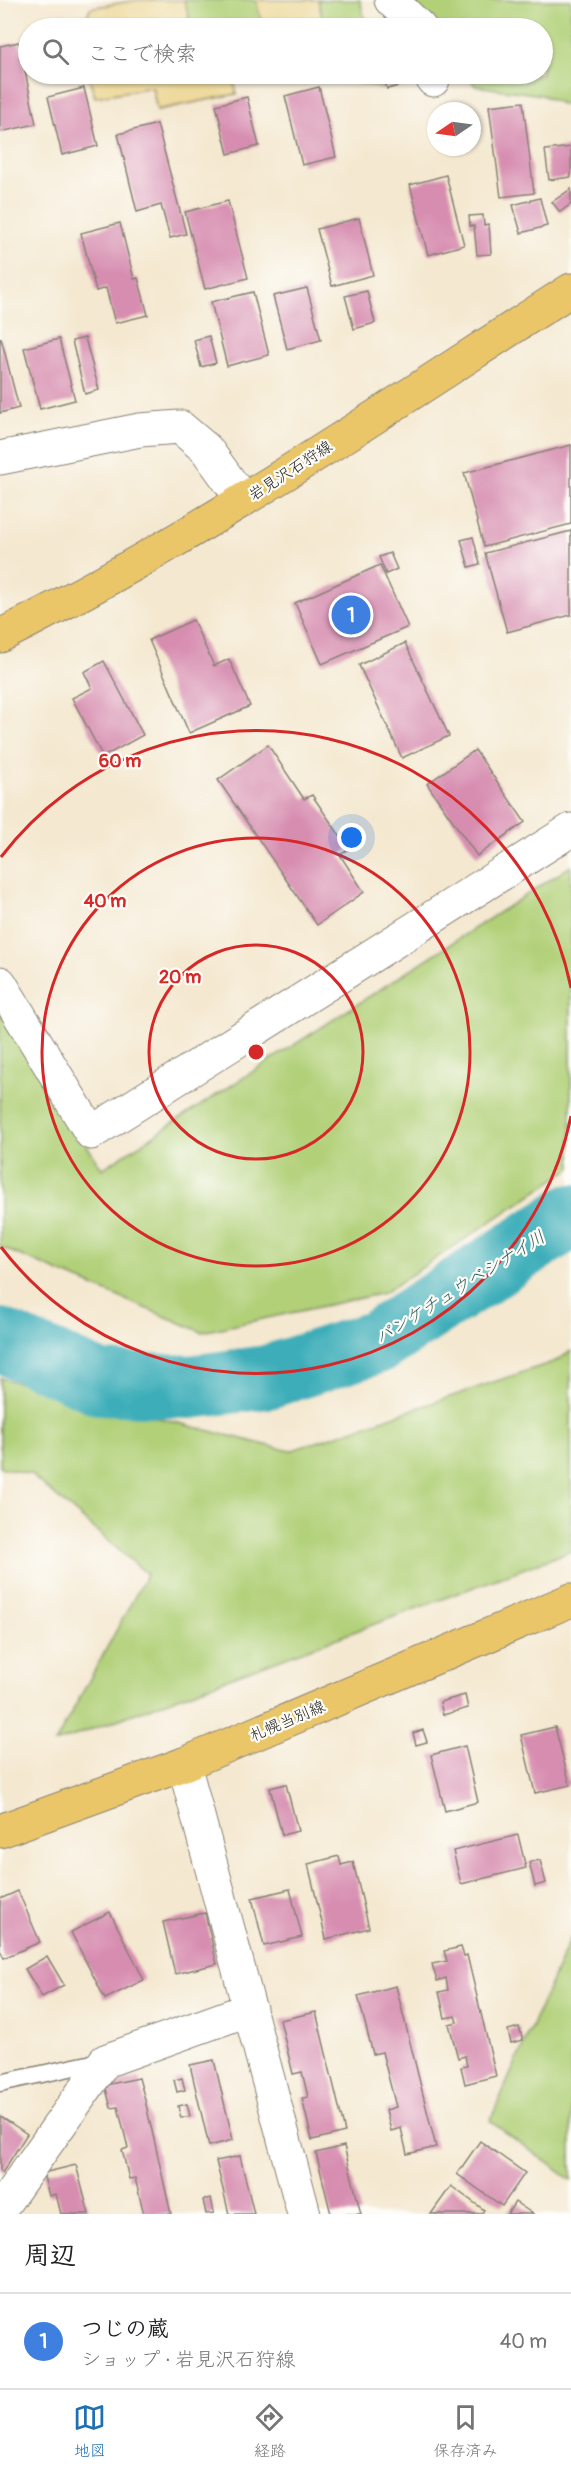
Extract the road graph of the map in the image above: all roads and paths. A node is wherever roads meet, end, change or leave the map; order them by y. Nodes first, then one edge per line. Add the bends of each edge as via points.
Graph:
1 (391, 0) edge
2 (410, 18) edge
3 (571, 290) edge
4 (0, 458) edge
5 (243, 500) junction
6 (0, 636) edge
7 (571, 830) edge
8 (0, 983) edge
9 (571, 1600) edge
10 (184, 1764) junction
11 (0, 1831) edge
12 (250, 2009) junction
13 (105, 2061) junction
14 (0, 2083) edge
15 (0, 2209) edge
16 (304, 2214) edge

1 - 2 street
3 - 5 main road, 岩見沢石狩線
4 - 5 street via 140,430 180,427 206,449
5 - 6 main road, 岩見沢石狩線 via 58,607
7 - 8 street via 91,1133
9 - 10 main road, 札幌当別線
10 - 11 main road, 札幌当別線
10 - 12 street
12 - 13 street
12 - 16 street
13 - 14 lane
13 - 15 street

